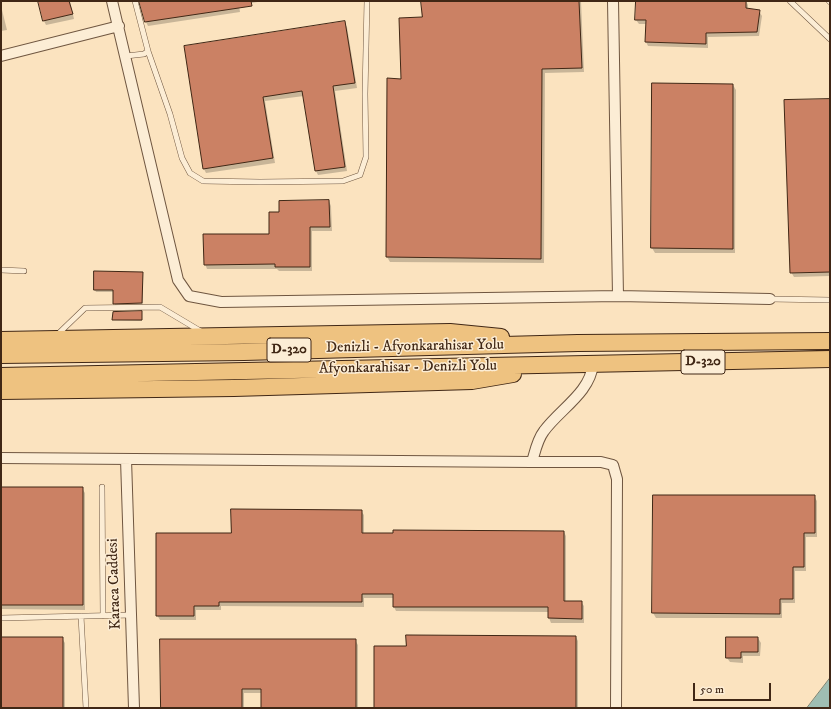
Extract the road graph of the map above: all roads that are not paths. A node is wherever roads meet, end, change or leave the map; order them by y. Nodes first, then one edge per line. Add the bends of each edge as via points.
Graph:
1 (112, 1) edge
2 (135, 1) edge
3 (367, 1) edge
4 (613, 1) edge
5 (790, 1) edge
6 (119, 26) junction
7 (830, 39) edge
8 (148, 51) junction
9 (1, 56) edge
10 (126, 56) junction
11 (1, 270) edge
12 (24, 271) dead end
13 (618, 296) junction
14 (770, 299) joint
15 (830, 300) edge
16 (210, 336) junction
17 (54, 339) junction
18 (1, 340) edge
19 (830, 341) edge
20 (578, 344) junction
21 (1, 355) edge
22 (830, 359) edge
23 (593, 364) junction
24 (576, 365) junction
25 (1, 376) edge
26 (1, 392) edge
27 (1, 458) edge
28 (126, 459) junction
29 (532, 462) junction
30 (102, 487) dead end
31 (131, 615) junction
32 (81, 616) junction
33 (103, 616) junction
34 (1, 618) edge
35 (86, 708) edge
36 (134, 708) edge
37 (616, 708) edge

1 - 6 street
2 - 8 lane
3 - 8 lane via 366,157 360,175 343,181 203,181 190,173 182,158
4 - 13 street
5 - 7 lane
6 - 9 street
6 - 10 street
8 - 10 lane via 144,54
10 - 13 street via 178,280 189,296 221,302
11 - 12 lane
13 - 14 street
14 - 15 lane
16 - 17 highway
16 - 17 lane via 160,307 86,308
16 - 20 highway via 450,332
17 - 18 highway
19 - 20 highway, Denizli - Afyonkarahisar Yolu / D-320
20 - 21 highway, Denizli - Afyonkarahisar Yolu / D-320
22 - 23 highway, D-320
23 - 24 highway, D-320
23 - 29 street via 586,385 538,440
24 - 25 highway, Afyonkarahisar - Denizli Yolu / D-320
24 - 26 highway via 472,381
27 - 28 street
28 - 29 street
28 - 31 street, Karaca Caddesi
29 - 37 street via 601,462 613,465 617,479
30 - 33 lane
31 - 33 lane
31 - 36 street, Karaca Caddesi
32 - 33 lane
32 - 34 lane
32 - 35 lane

